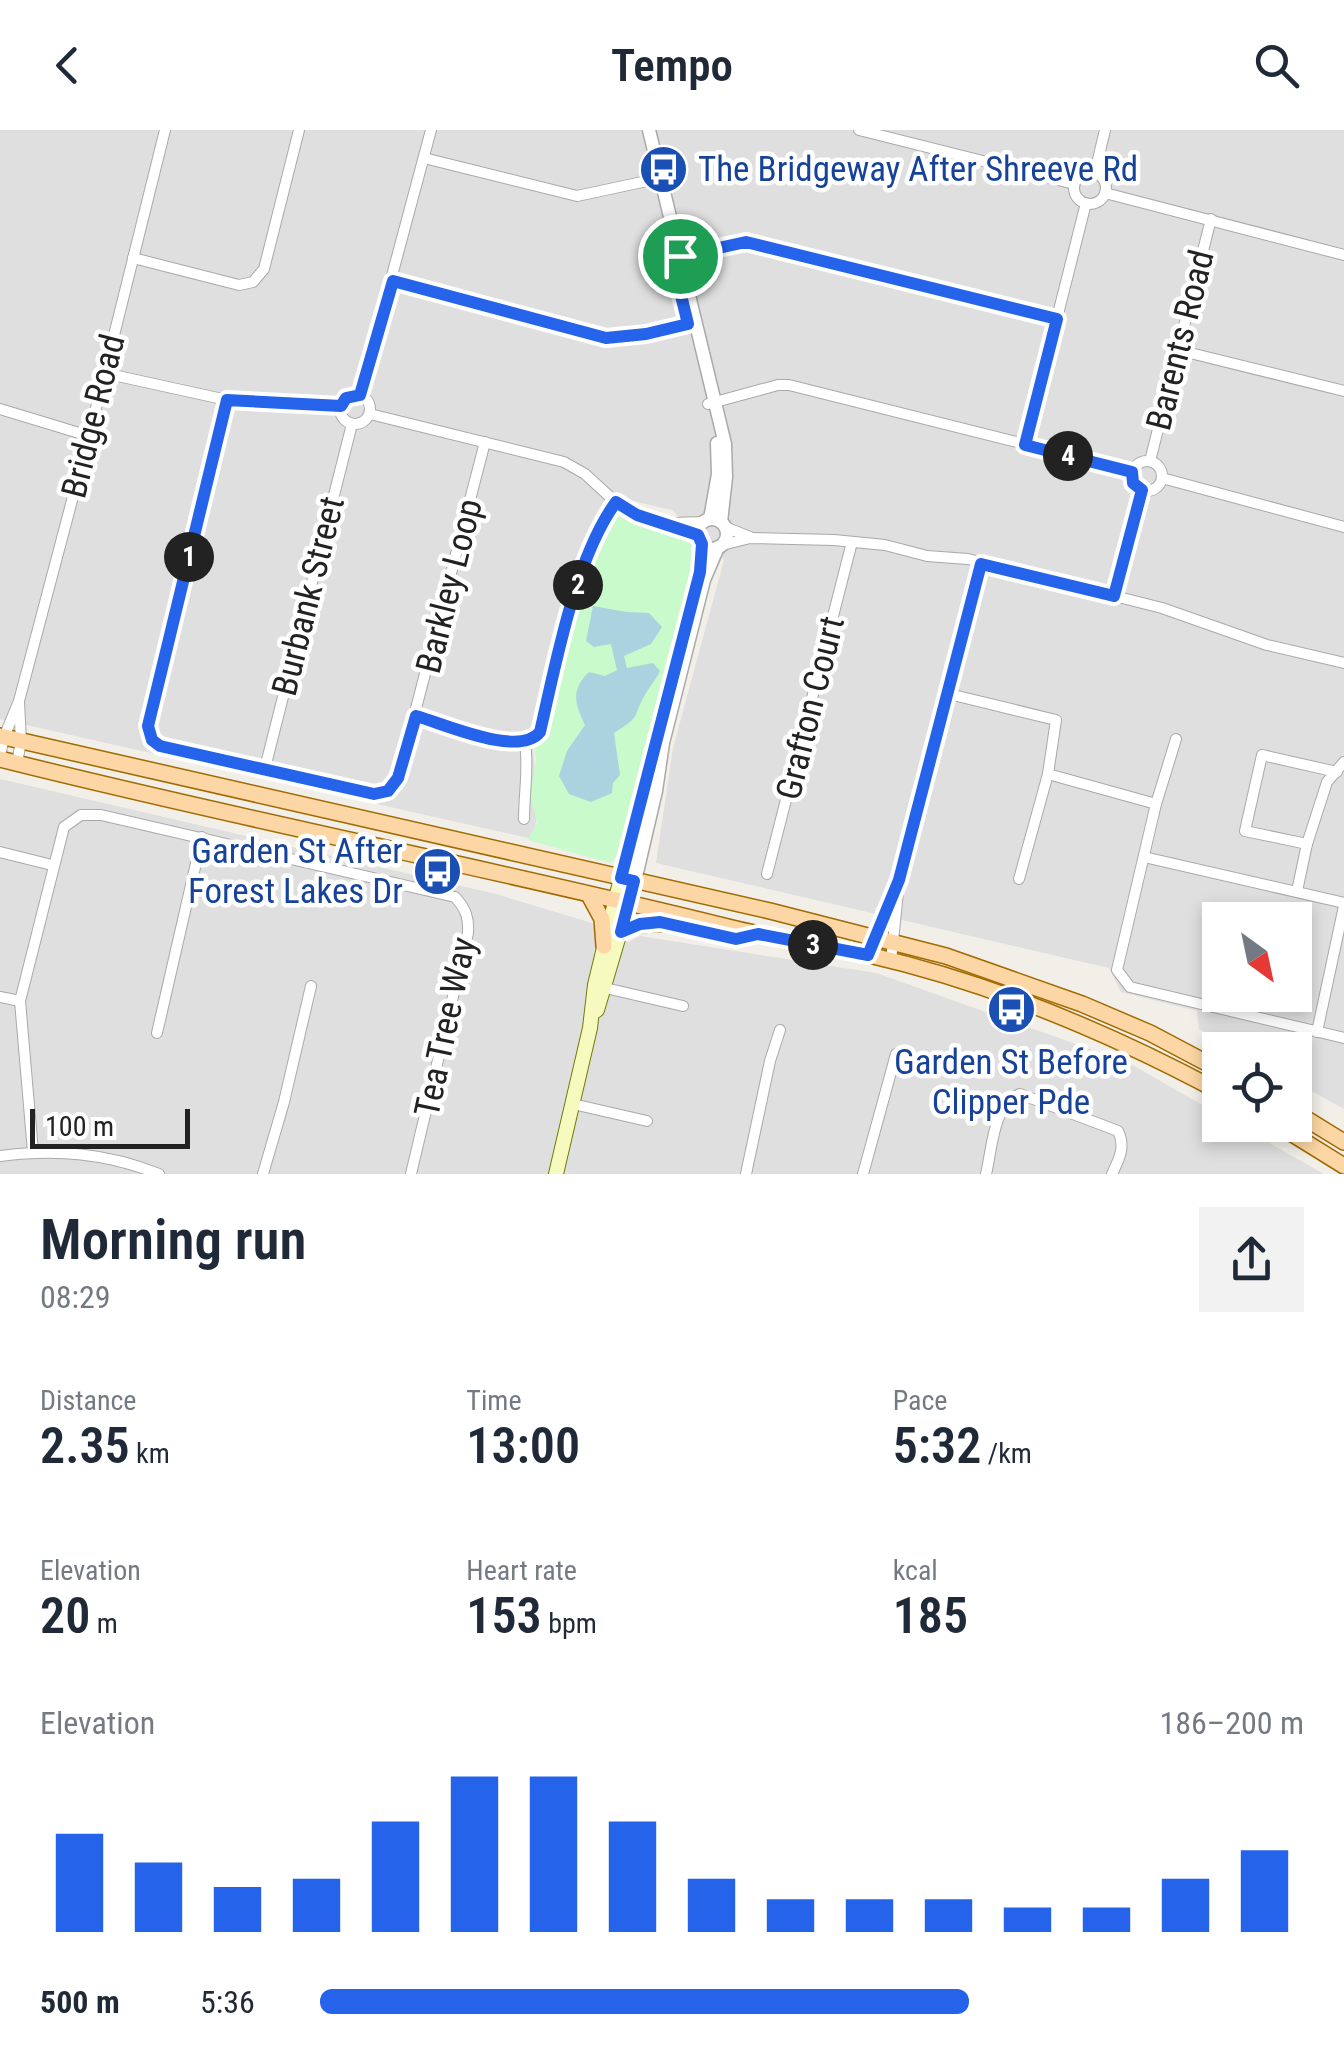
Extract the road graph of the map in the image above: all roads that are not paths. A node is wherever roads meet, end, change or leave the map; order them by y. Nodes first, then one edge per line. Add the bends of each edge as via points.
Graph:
1 (299, 130) edge
2 (431, 130) edge
3 (641, 130) edge
4 (649, 130) edge
5 (859, 130) edge
6 (1105, 130) edge
7 (162, 131) edge
8 (424, 158) junction
9 (1094, 172) junction
10 (656, 179) junction
11 (1074, 184) junction
12 (1106, 193) junction
13 (1086, 203) junction
14 (1211, 219) junction
15 (1344, 255) edge
16 (676, 257) junction
17 (133, 258) junction
18 (393, 281) junction
19 (1057, 319) junction
20 (692, 324) junction
21 (1178, 350) junction
22 (104, 373) junction
23 (1344, 391) edge
24 (360, 395) junction
25 (227, 400) junction
26 (712, 403) junction
27 (341, 406) junction
28 (0, 409) edge
29 (370, 414) junction
30 (352, 424) junction
31 (90, 436) junction
32 (485, 442) junction
33 (1025, 445) junction
34 (1150, 461) junction
35 (1132, 472) junction
36 (1162, 478) junction
37 (1142, 490) junction
38 (616, 502) junction
39 (1344, 527) edge
40 (710, 528) junction
41 (750, 538) junction
42 (852, 542) junction
43 (720, 546) junction
44 (981, 564) junction
45 (1114, 596) junction
46 (1344, 663) edge
47 (949, 694) junction
48 (19, 701) junction
49 (416, 716) junction
50 (2, 737) edge
51 (1176, 739) dead end
52 (22, 741) junction
53 (525, 743) junction
54 (5, 760) edge
55 (1340, 767) edge
56 (265, 768) junction
57 (1048, 774) junction
58 (1156, 804) junction
59 (524, 818) dead end
60 (202, 837) junction
61 (1307, 844) junction
62 (0, 852) edge
63 (1144, 857) junction
64 (52, 865) junction
65 (767, 874) dead end
66 (628, 879) junction
67 (1019, 879) dead end
68 (899, 880) junction
69 (1297, 890) junction
70 (589, 895) junction
71 (622, 902) junction
72 (1344, 904) edge
73 (621, 932) junction
74 (758, 934) junction
75 (873, 937) junction
76 (894, 943) junction
77 (604, 946) junction
78 (868, 955) junction
79 (890, 961) junction
80 (311, 986) dead end
81 (600, 987) junction
82 (0, 996) edge
83 (20, 1001) junction
84 (683, 1006) dead end
85 (780, 1030) dead end
86 (1318, 1032) junction
87 (158, 1033) dead end
88 (1344, 1038) edge
89 (896, 1054) dead end
90 (1202, 1060) edge
91 (1202, 1083) edge
92 (573, 1104) junction
93 (647, 1121) dead end
94 (1312, 1122) edge
95 (1305, 1142) edge
96 (1344, 1142) edge
97 (32, 1152) junction
98 (0, 1156) edge
99 (1344, 1166) edge
100 (160, 1174) edge
101 (263, 1174) edge
102 (412, 1174) edge
103 (556, 1174) edge
104 (746, 1174) edge
105 (863, 1174) edge
106 (986, 1174) edge
107 (1112, 1174) edge

1 - 17 street via 264,269 253,282 239,285
2 - 8 street
3 - 10 street
4 - 10 street
5 - 11 street
6 - 9 street
7 - 17 street, Bridge Road
8 - 10 street via 577,196
8 - 18 street
9 - 11 street
9 - 12 street
10 - 16 street
11 - 13 street
12 - 13 street
12 - 14 street
13 - 19 street
14 - 15 street
14 - 21 street, Barents Road
16 - 19 street via 746,242
16 - 20 street
17 - 22 street, Bridge Road
18 - 20 street via 606,338
18 - 24 street
19 - 33 street
20 - 26 street
21 - 23 street
21 - 34 street, Barents Road
22 - 25 street
22 - 31 street, Bridge Road
24 - 27 street
24 - 29 street
25 - 27 street
25 - 56 street, Barkley Loop via 148,726 160,746
26 - 33 street via 789,386
26 - 40 street via 718,452
27 - 30 street
28 - 31 street
29 - 30 street
29 - 32 street
30 - 56 street, Burbank Street
31 - 48 street, Bridge Road
32 - 38 street via 564,462
32 - 49 street, Barkley Loop
33 - 35 street
34 - 35 street
34 - 36 street
35 - 37 street
36 - 37 street via 1154,489
36 - 39 street
37 - 45 street
38 - 40 street via 637,515
38 - 53 street via 584,563 540,732
40 - 41 street
40 - 43 street
40 - 43 street via 727,537
40 - 66 street
41 - 42 street
41 - 43 street
42 - 44 street
42 - 65 street, Grafton Court
43 - 66 street via 704,580 656,791
44 - 45 street
44 - 47 street
45 - 46 street
47 - 57 street via 1056,720
47 - 68 street
48 - 50 street, Bridge Road
48 - 52 street, Bridge Road
49 - 53 street
49 - 56 street, Barkley Loop via 388,791 374,794
50 - 52 main road
50 - 54 street, Bridge Road
51 - 58 street
52 - 54 street, Bridge Road
52 - 66 main road
53 - 59 street
54 - 70 main road
55 - 61 street via 1327,782
55 - 61 street via 1262,756 1245,831
57 - 58 street
57 - 67 street
58 - 63 street
60 - 64 street, Tea Tree Way via 81,815 64,827
60 - 87 street
60 - 102 street, Tea Tree Way via 455,898 462,905 468,933
61 - 69 street
62 - 64 street
63 - 69 street
63 - 86 street via 1117,970 1130,987
64 - 83 street, Tea Tree Way
66 - 71 main road
66 - 75 main road
68 - 75 street
68 - 76 street
69 - 72 street
70 - 71 main road
70 - 77 main road via 602,919
71 - 73 main road
71 - 74 main road
71 - 77 main road
72 - 86 street
73 - 74 main road via 660,922 736,939
73 - 81 main road
74 - 78 main road
75 - 76 main road
75 - 78 street
76 - 79 street
76 - 90 main road via 1082,1004
77 - 81 main road
78 - 79 main road
79 - 91 main road via 1026,1004
80 - 101 street
81 - 84 street
81 - 92 main road
82 - 83 street
83 - 97 street, Tea Tree Way
85 - 104 street
86 - 88 street
89 - 105 street
92 - 93 street
92 - 103 main road
94 - 96 main road
95 - 99 main road
97 - 98 street
97 - 100 street via 112,1158
106 - 107 street via 1002,1110 1020,1094 1118,1131 1122,1150

